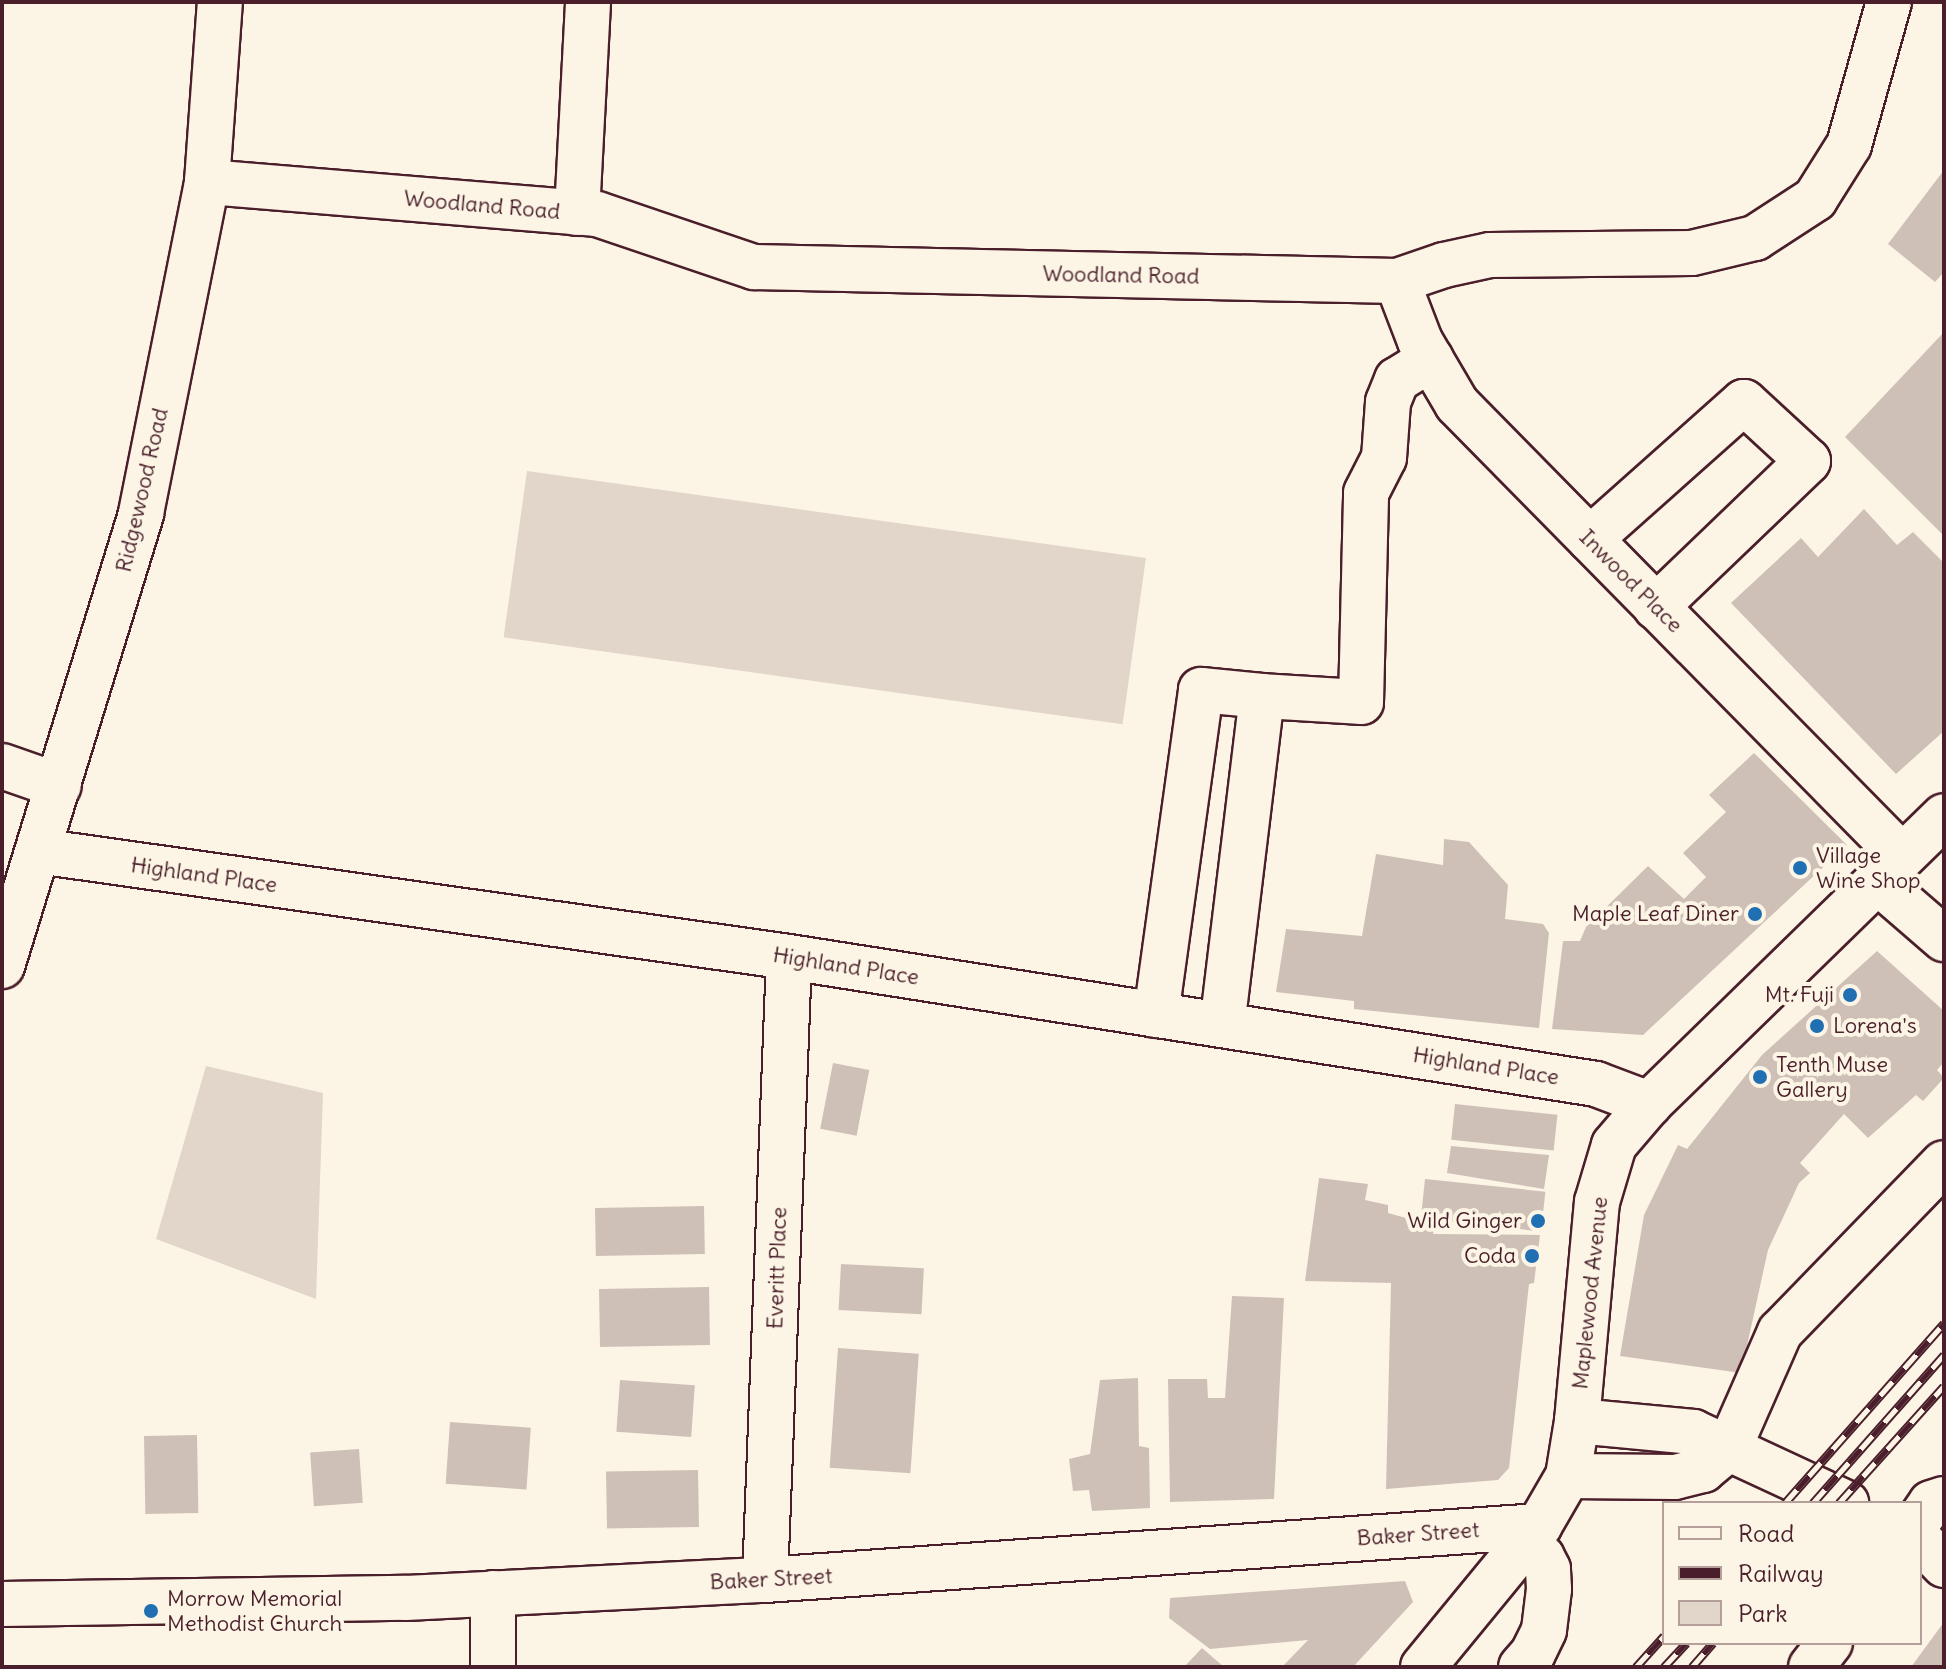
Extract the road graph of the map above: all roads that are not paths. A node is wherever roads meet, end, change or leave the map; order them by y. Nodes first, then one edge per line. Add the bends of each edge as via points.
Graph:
1 (220, 2) edge
2 (588, 2) edge
3 (1889, 2) edge
4 (207, 182) junction
5 (577, 213) junction
6 (1397, 281) junction
7 (1431, 359) junction
8 (1590, 539) junction
9 (1656, 607) junction
10 (1262, 696) junction
11 (2, 766) edge
12 (59, 786) junction
13 (1944, 816) edge
14 (38, 851) junction
15 (1890, 869) junction
16 (1944, 939) edge
17 (789, 957) junction
18 (2, 966) edge
19 (1156, 1015) junction
20 (1222, 1025) junction
21 (1649, 1104) junction
22 (1944, 1163) edge
23 (1577, 1421) junction
24 (1729, 1448) junction
25 (1568, 1476) junction
26 (1944, 1499) edge
27 (1842, 1501) edge
28 (1922, 1516) edge
29 (1532, 1534) junction
30 (1922, 1538) edge
31 (1922, 1540) edge
32 (1944, 1544) edge
33 (1944, 1565) edge
34 (765, 1580) junction
35 (493, 1593) junction
36 (2, 1604) edge
37 (1828, 1645) edge
38 (493, 1667) edge
39 (1423, 1667) edge
40 (1521, 1667) edge
41 (1811, 1667) edge

1 - 4 street, Ridgewood Road
2 - 5 street
3 - 6 street, Woodland Road via 1849,145 1831,177 1815,199 1755,238 1692,253 1490,255
4 - 5 street, Woodland Road
4 - 12 street, Ridgewood Road via 141,513
5 - 6 street, Woodland Road via 597,214 754,267
6 - 7 street, Inwood Place
7 - 8 street, Inwood Place via 1457,404
7 - 10 street via 1397,380 1388,402 1384,458 1366,493 1361,702
8 - 9 street, Inwood Place
8 - 9 street via 1744,402 1808,461
9 - 15 street, Inwood Place
10 - 19 street via 1201,690
10 - 20 street
11 - 12 street
12 - 14 street, Ridgewood Road
13 - 15 street, Maplewood Avenue
14 - 17 street, Highland Place
14 - 18 street, Ridgewood Road
15 - 16 street, Inwood Place
15 - 21 street, Maplewood Avenue
17 - 19 street, Highland Place
17 - 34 street, Everitt Place
19 - 20 street, Highland Place
20 - 21 street, Highland Place via 1596,1084
21 - 23 street, Maplewood Avenue via 1614,1145 1597,1202
22 - 24 street via 1780,1332
23 - 24 street via 1693,1432
23 - 25 street, Maplewood Avenue
24 - 25 street via 1703,1470 1675,1477
24 - 27 street
25 - 29 street, Maplewood Avenue
26 - 28 street via 1931,1503
29 - 34 street, Baker Street
29 - 39 street, Maplewood Avenue
29 - 40 street via 1548,1569 1549,1589 1544,1630
30 - 32 street
31 - 33 street
34 - 35 street, Baker Street
35 - 36 street, Baker Street
35 - 38 street
37 - 41 street

